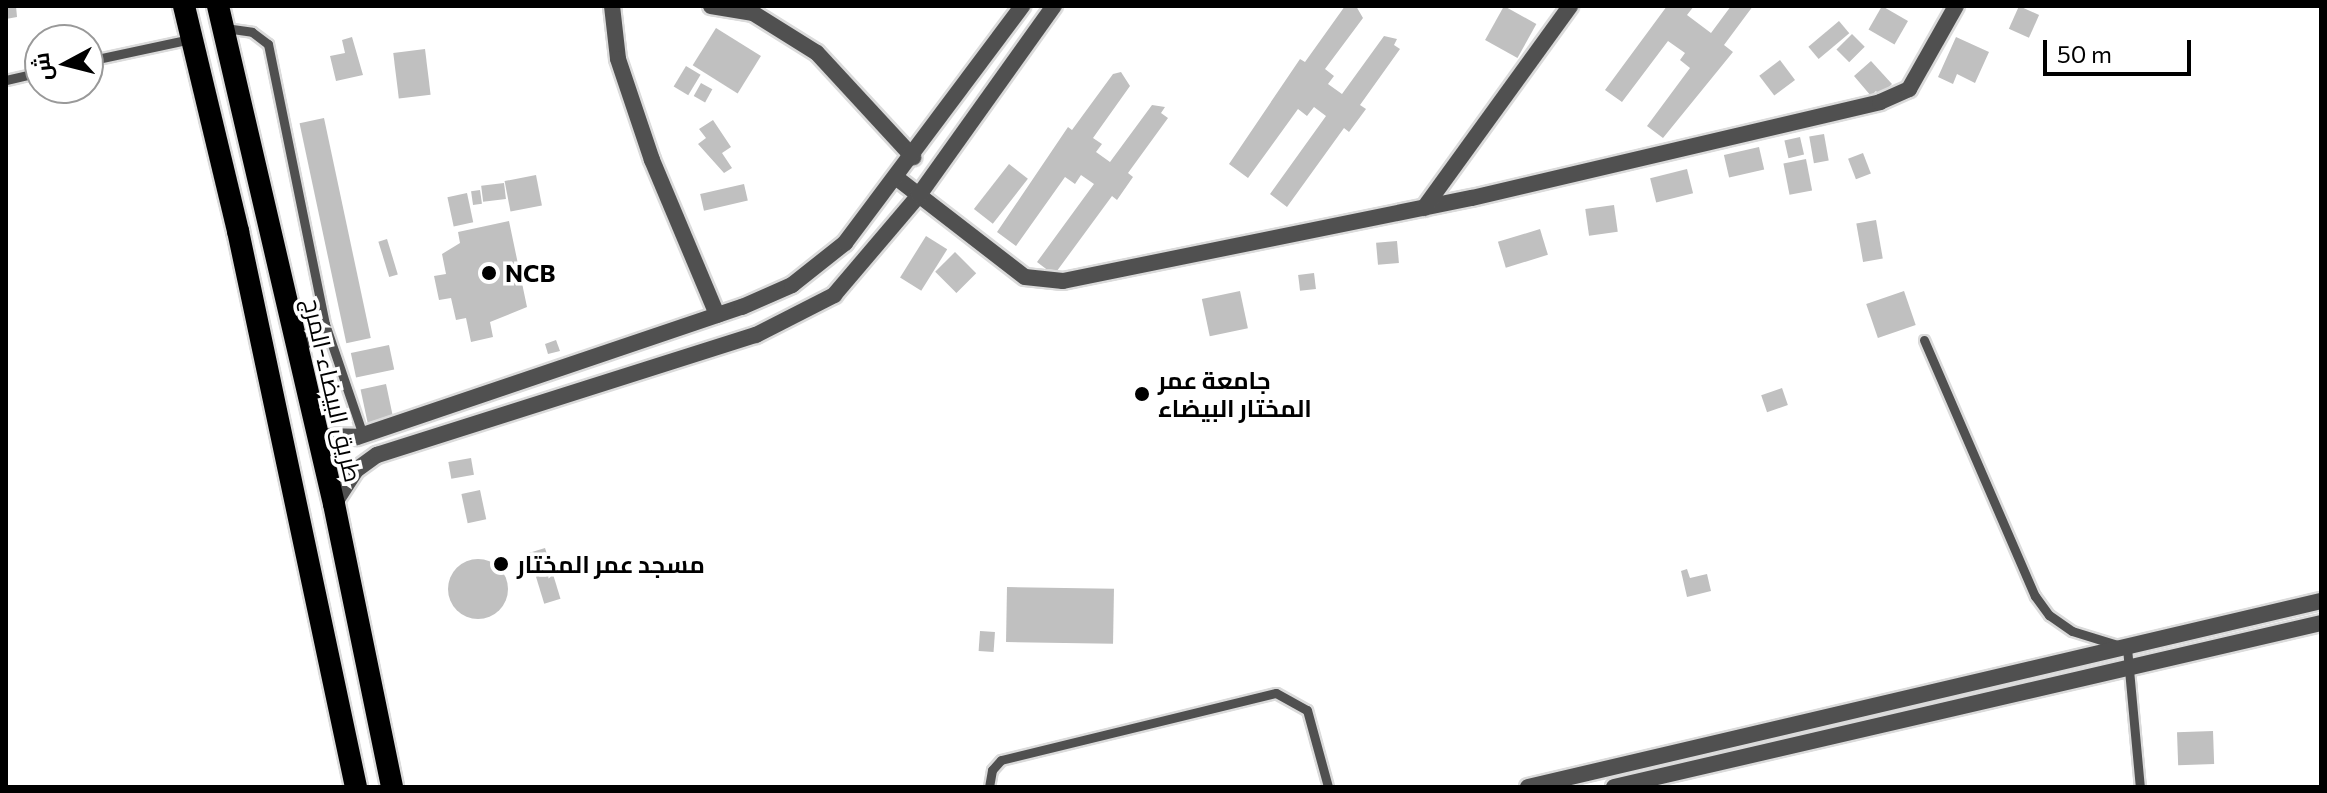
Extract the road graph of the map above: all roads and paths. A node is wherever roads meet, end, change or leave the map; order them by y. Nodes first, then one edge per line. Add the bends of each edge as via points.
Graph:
1 (184, 6) edge
2 (612, 6) edge
3 (711, 6) edge
4 (1022, 6) edge
5 (1054, 6) edge
6 (1570, 6) edge
7 (1956, 6) edge
8 (220, 17) edge
9 (191, 39) junction
10 (104, 58) edge
11 (913, 157) junction
12 (898, 179) junction
13 (919, 195) junction
14 (1424, 208) junction
15 (717, 315) junction
16 (325, 324) junction
17 (1924, 340) dead end
18 (298, 352) junction
19 (363, 435) junction
20 (318, 436) junction
21 (334, 504) junction
22 (2321, 601) edge
23 (2321, 623) edge
24 (2127, 648) junction
25 (2132, 667) junction
26 (356, 787) edge
27 (392, 787) edge
28 (989, 787) edge
29 (1328, 787) edge
30 (1528, 787) edge
31 (1614, 787) edge
32 (2140, 787) edge

1 - 9 highway
2 - 15 street via 618,59 652,160
3 - 11 street via 753,13 817,53
4 - 11 street
5 - 13 street
6 - 14 street
7 - 14 street via 1909,89 1880,102
8 - 16 lane via 268,44
8 - 18 highway, طريق البيضاء-المرج
9 - 10 lane
9 - 26 highway via 238,231
11 - 12 street
12 - 13 street
12 - 15 street via 826,263 792,285
13 - 14 street via 1025,277 1047,281
13 - 21 street via 864,265 834,295 804,313 756,335 377,455 356,470
15 - 19 street
16 - 18 lane
16 - 19 lane
17 - 24 lane via 2035,596 2049,615 2072,631
18 - 20 highway, طريق البيضاء-المرج
19 - 20 street
20 - 21 highway, طريق البيضاء-المرج
21 - 27 highway, طريق البيضاء-المرج
22 - 24 street
23 - 25 street
24 - 25 lane
24 - 30 street
25 - 31 street
25 - 32 lane
28 - 29 lane via 992,770 1001,760 1276,693 1307,710

